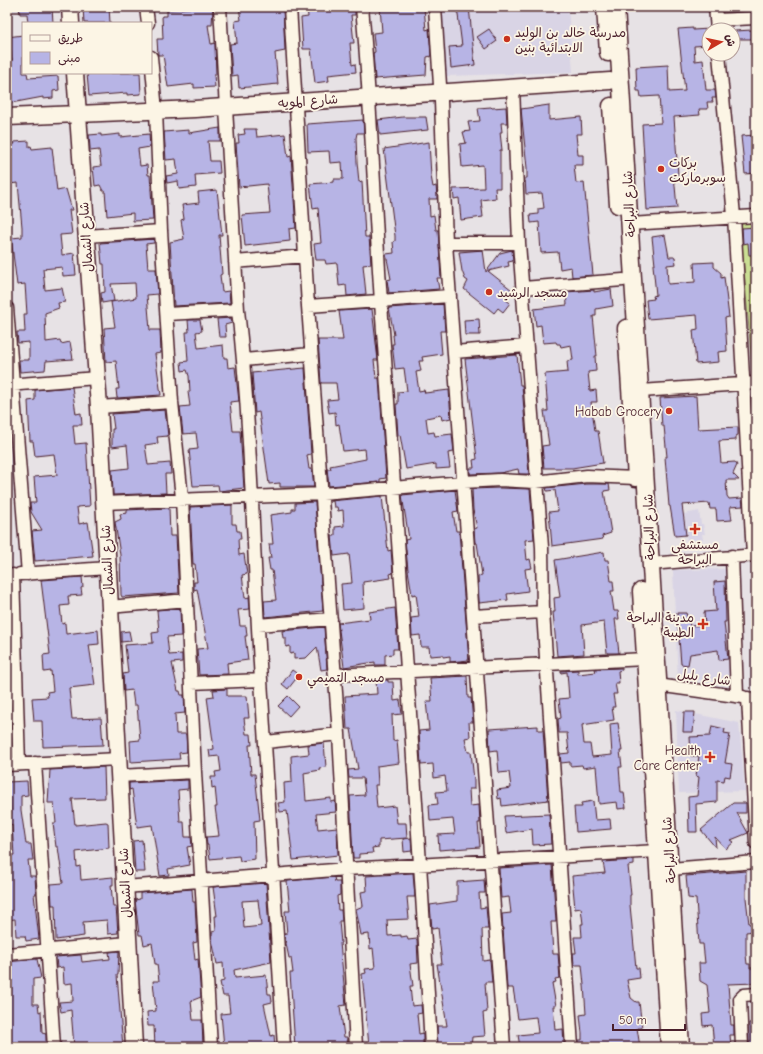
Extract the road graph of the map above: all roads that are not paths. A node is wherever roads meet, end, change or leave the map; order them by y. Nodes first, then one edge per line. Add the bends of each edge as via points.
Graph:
1 (70, 7) edge
2 (146, 7) edge
3 (220, 7) edge
4 (290, 7) edge
5 (362, 7) edge
6 (435, 7) edge
7 (605, 7) edge
8 (616, 7) edge
9 (621, 7) edge
10 (715, 7) edge
11 (756, 18) edge
12 (71, 22) edge
13 (148, 22) edge
14 (717, 22) edge
15 (734, 22) edge
16 (720, 62) edge
17 (152, 67) edge
18 (75, 74) edge
19 (610, 81) junction
20 (513, 87) junction
21 (440, 92) junction
22 (370, 96) junction
23 (296, 102) junction
24 (225, 107) junction
25 (156, 111) junction
26 (78, 114) junction
27 (7, 117) edge
28 (734, 216) junction
29 (756, 216) edge
30 (630, 224) junction
31 (161, 231) junction
32 (86, 236) junction
33 (446, 243) junction
34 (519, 243) junction
35 (305, 256) junction
36 (235, 262) junction
37 (623, 280) junction
38 (523, 288) junction
39 (450, 296) junction
40 (380, 300) junction
41 (308, 306) junction
42 (7, 308) edge
43 (238, 310) junction
44 (167, 314) junction
45 (526, 346) junction
46 (454, 352) junction
47 (311, 354) junction
48 (244, 360) junction
49 (97, 378) junction
50 (750, 383) edge
51 (9, 385) edge
52 (641, 391) junction
53 (172, 402) junction
54 (99, 407) junction
55 (636, 478) junction
56 (463, 482) junction
57 (536, 482) junction
58 (394, 489) junction
59 (322, 494) junction
60 (252, 496) junction
61 (182, 498) junction
62 (104, 503) junction
63 (754, 555) edge
64 (732, 556) junction
65 (650, 564) junction
66 (108, 568) junction
67 (28, 574) junction
68 (10, 575) edge
69 (187, 600) junction
70 (109, 607) junction
71 (543, 612) junction
72 (473, 616) junction
73 (331, 619) junction
74 (258, 624) junction
75 (645, 658) junction
76 (547, 665) junction
77 (477, 667) junction
78 (408, 672) junction
79 (335, 675) junction
80 (261, 680) junction
81 (191, 683) junction
82 (653, 684) junction
83 (747, 697) edge
84 (339, 734) junction
85 (266, 742) junction
86 (118, 759) junction
87 (35, 763) junction
88 (19, 764) junction
89 (7, 765) edge
90 (195, 772) junction
91 (119, 776) junction
92 (756, 843) edge
93 (658, 851) junction
94 (561, 856) junction
95 (492, 859) junction
96 (756, 862) edge
97 (421, 864) junction
98 (346, 869) junction
99 (670, 869) junction
100 (273, 874) junction
101 (202, 880) junction
102 (125, 887) junction
103 (128, 943) junction
104 (47, 952) junction
105 (7, 954) edge
106 (756, 994) edge
107 (54, 1047) edge
108 (134, 1047) edge
109 (211, 1047) edge
110 (284, 1047) edge
111 (356, 1047) edge
112 (432, 1047) edge
113 (504, 1047) edge
114 (572, 1047) edge
115 (669, 1047) edge
116 (681, 1047) edge
117 (742, 1047) edge

1 - 12 street
2 - 13 street
3 - 24 street
4 - 23 street
5 - 22 street
6 - 21 street
7 - 19 street, شارع البراحة
8 - 9 street
8 - 30 street, شارع البراحة
10 - 14 street
11 - 15 street
16 - 28 street
17 - 25 street
18 - 26 street, شارع الشمال
19 - 20 street, شارع المويه
19 - 37 street, شارع البراحة
20 - 21 street, شارع المويه
20 - 34 street
21 - 22 street, شارع المويه
21 - 33 street
22 - 23 street, شارع المويه
22 - 40 street
23 - 24 street, شارع المويه
23 - 35 street
24 - 25 street, شارع المويه
24 - 36 street
25 - 26 street, شارع المويه
25 - 31 street
26 - 27 street, شارع المويه
26 - 32 street, شارع الشمال
28 - 29 street
28 - 30 street
28 - 50 street
30 - 52 street, شارع البراحة
31 - 32 street
31 - 44 street
32 - 49 street, شارع الشمال
33 - 34 street
33 - 39 street
34 - 38 street
35 - 36 street
35 - 41 street
36 - 43 street
37 - 38 street
37 - 55 street, شارع البراحة
38 - 45 street
39 - 40 street
39 - 46 street
40 - 41 street
40 - 58 street
41 - 47 street
42 - 51 street
43 - 44 street
43 - 48 street
44 - 53 street
45 - 46 street
45 - 57 street
46 - 56 street
47 - 48 street
47 - 59 street
48 - 60 street
49 - 51 street
49 - 54 street, شارع الشمال
50 - 52 street
50 - 63 street
51 - 67 street
52 - 65 street, شارع البراحة
53 - 54 street
53 - 61 street
54 - 62 street, شارع الشمال
55 - 57 street via 587,476
55 - 75 street, شارع البراحة
56 - 57 street
56 - 58 street
56 - 72 street
57 - 71 street via 542,547
58 - 59 street
58 - 78 street
59 - 60 street
59 - 73 street
60 - 61 street
60 - 74 street
61 - 62 street
61 - 69 street
62 - 66 street, شارع الشمال
63 - 64 street
64 - 65 street
64 - 83 street
65 - 82 street, شارع البراحة
66 - 67 street
66 - 70 street, شارع الشمال
67 - 68 street
68 - 88 street
69 - 70 street
69 - 81 street
70 - 86 street, شارع الشمال
71 - 72 street
71 - 76 street
72 - 77 street
73 - 74 street
73 - 79 street
74 - 80 street
75 - 76 street
75 - 82 street, شارع البراحة
76 - 77 street
76 - 94 street
77 - 78 street
77 - 95 street
78 - 79 street
78 - 97 street
79 - 84 street
80 - 81 street
80 - 85 street
81 - 90 street
82 - 83 street, شارع بلبل
82 - 93 street, شارع البراحة
82 - 99 street, شارع البراحة
83 - 92 street
84 - 85 street
84 - 98 street
85 - 100 street
86 - 87 street
86 - 91 street, شارع الشمال
87 - 88 street
87 - 104 street
88 - 89 street
90 - 91 street
90 - 101 street
91 - 102 street, شارع الشمال
93 - 94 street
93 - 115 street, شارع البراحة
94 - 95 street
94 - 114 street
95 - 97 street
95 - 113 street
96 - 99 street
97 - 98 street
97 - 112 street
98 - 100 street
98 - 111 street
99 - 116 street, شارع البراحة
100 - 101 street
100 - 110 street
101 - 102 street
101 - 109 street
102 - 103 street, شارع الشمال
103 - 104 street
103 - 108 street, شارع الشمال
104 - 105 street
104 - 107 street
106 - 117 street via 744,995 740,999

